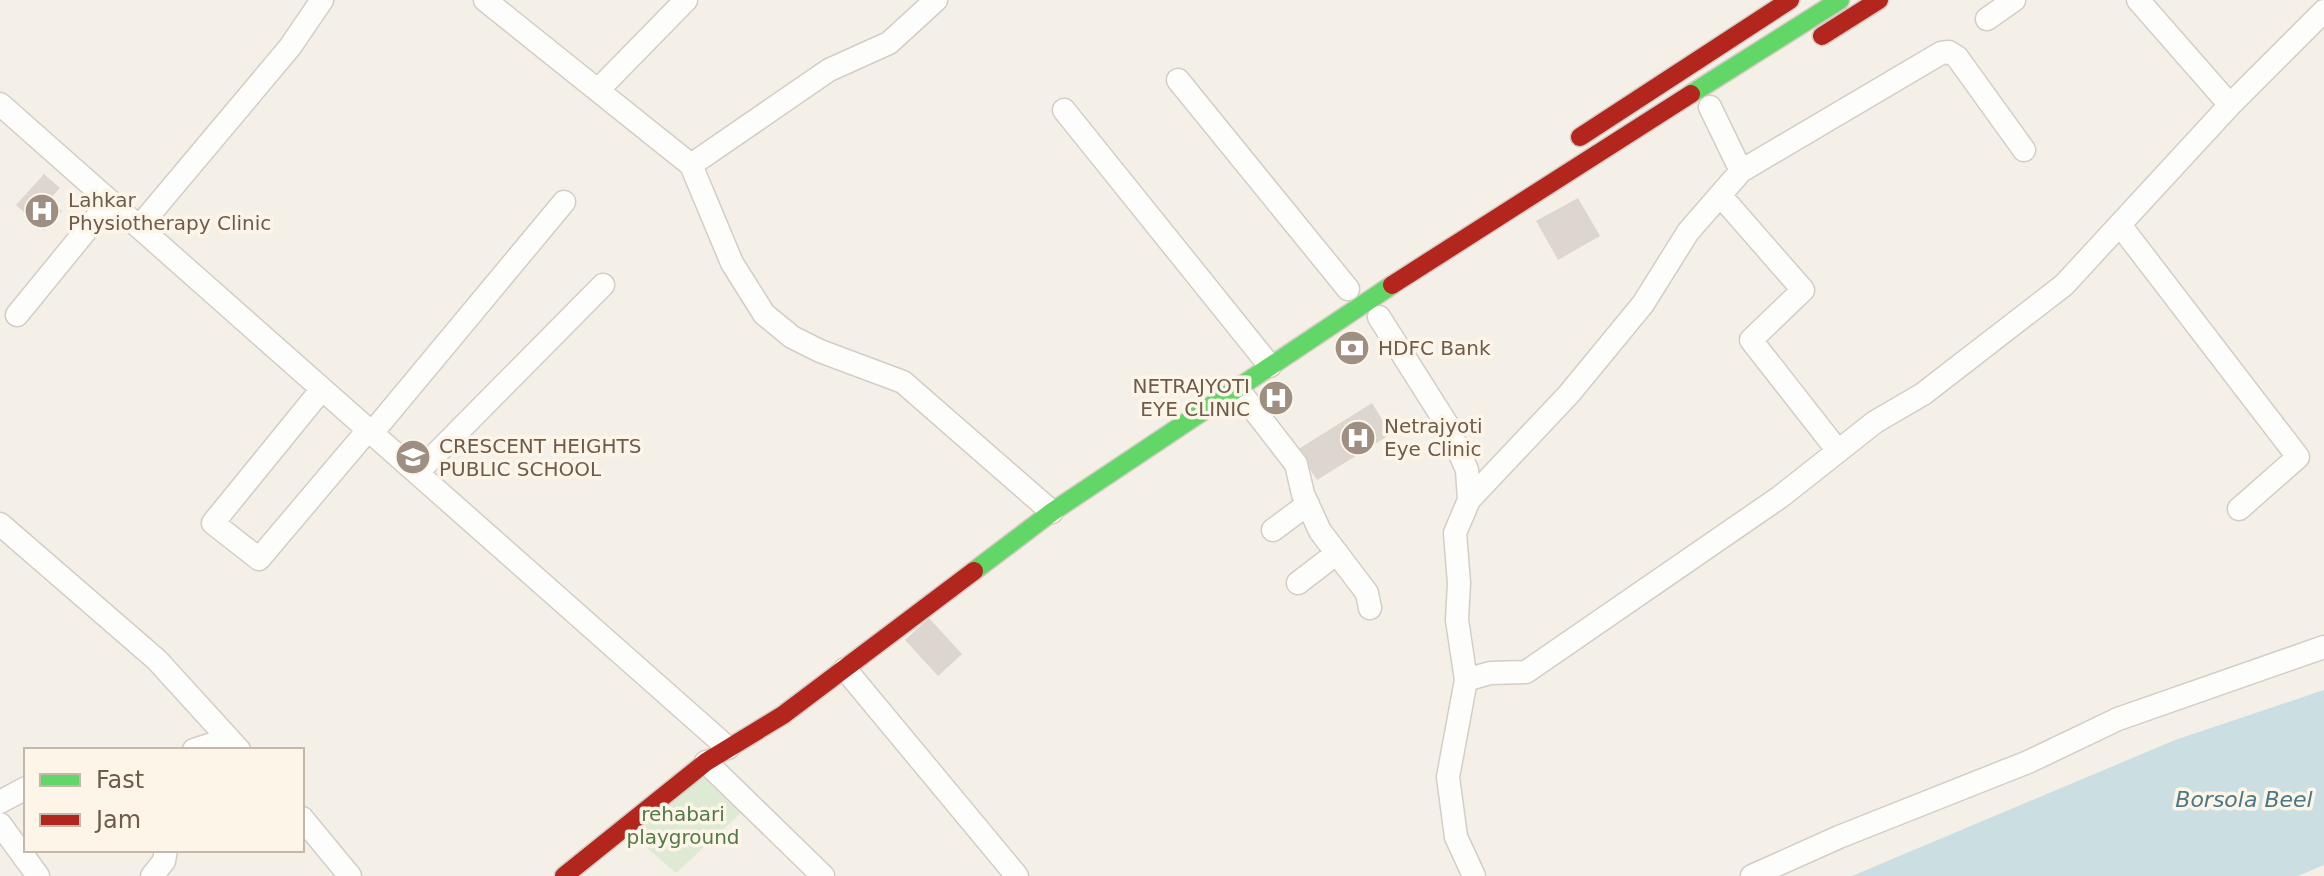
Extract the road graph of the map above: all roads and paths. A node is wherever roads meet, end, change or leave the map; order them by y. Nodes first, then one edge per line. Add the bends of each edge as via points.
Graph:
1 (322, 0) edge
2 (485, 0) edge
3 (686, 0) edge
4 (936, 0) edge
5 (1790, 0) edge
6 (1840, 0) edge
7 (1879, 0) edge
8 (2014, 0) edge
9 (2138, 0) edge
10 (2324, 11) edge
11 (1987, 19) dead end
12 (1813, 42) dead end
13 (1178, 80) dead end
14 (598, 90) junction
15 (0, 104) edge
16 (2230, 105) junction
17 (1710, 107) dead end
18 (1064, 110) dead end
19 (1565, 147) dead end
20 (2024, 150) dead end
21 (691, 165) junction
22 (1741, 171) junction
23 (1720, 195) junction
24 (110, 201) junction
25 (564, 202) dead end
26 (2120, 225) junction
27 (139, 227) junction
28 (603, 285) dead end
29 (1342, 299) junction
30 (17, 315) dead end
31 (1379, 317) dead end
32 (1294, 349) junction
33 (1327, 351) dead end
34 (1270, 366) junction
35 (1237, 388) junction
36 (322, 389) junction
37 (370, 431) junction
38 (1838, 451) junction
39 (417, 473) junction
40 (1469, 500) junction
41 (1308, 504) junction
42 (2239, 509) dead end
43 (1052, 512) junction
44 (0, 524) edge
45 (1273, 530) dead end
46 (1337, 553) junction
47 (1298, 583) dead end
48 (1370, 608) dead end
49 (2324, 647) edge
50 (845, 669) junction
51 (1466, 680) junction
52 (233, 744) edge
53 (207, 748) edge
54 (728, 748) junction
55 (706, 762) junction
56 (24, 789) edge
57 (0, 802) edge
58 (304, 820) edge
59 (0, 824) edge
60 (166, 852) edge
61 (38, 876) edge
62 (152, 876) edge
63 (350, 876) edge
64 (564, 876) edge
65 (823, 876) edge
66 (1017, 876) edge
67 (1474, 876) edge
68 (1752, 876) edge

1 - 27 street via 290,47
2 - 14 street
3 - 14 street
4 - 21 street via 889,43 829,70
5 - 19 main road
6 - 29 main road via 1562,175
7 - 12 main road
8 - 11 street
9 - 16 street
10 - 16 street
13 - 29 street
14 - 21 street
15 - 24 street
16 - 26 street
17 - 22 street
18 - 34 street
20 - 22 street via 1949,52
21 - 43 street via 732,263 764,314 820,351 903,382
22 - 23 street
23 - 38 street via 1803,290 1751,340
23 - 40 street via 1688,232 1643,304 1569,394
24 - 27 street
24 - 30 street
25 - 37 street
26 - 38 street via 2064,285 1923,394
26 - 42 street via 2298,457
27 - 36 street
28 - 39 street
29 - 32 main road via 1301,328
31 - 40 street via 1448,426 1467,470
32 - 33 main road
32 - 34 main road
34 - 35 main road
35 - 41 street via 1296,464
35 - 43 main road
36 - 37 street
36 - 37 street via 213,523 259,559
37 - 39 street
38 - 51 street via 1780,497 1526,672
39 - 54 street
40 - 51 street via 1455,533 1457,620
41 - 45 street
41 - 46 street
43 - 50 main road
44 - 52 street via 157,660
46 - 47 street
46 - 48 street via 1367,593
49 - 68 street via 2118,719 2028,762
50 - 54 main road
50 - 66 street
51 - 67 street via 1448,777 1456,837
52 - 53 street
54 - 55 main road
55 - 64 main road
55 - 65 street
56 - 57 street
58 - 63 street
59 - 61 street
60 - 62 street

